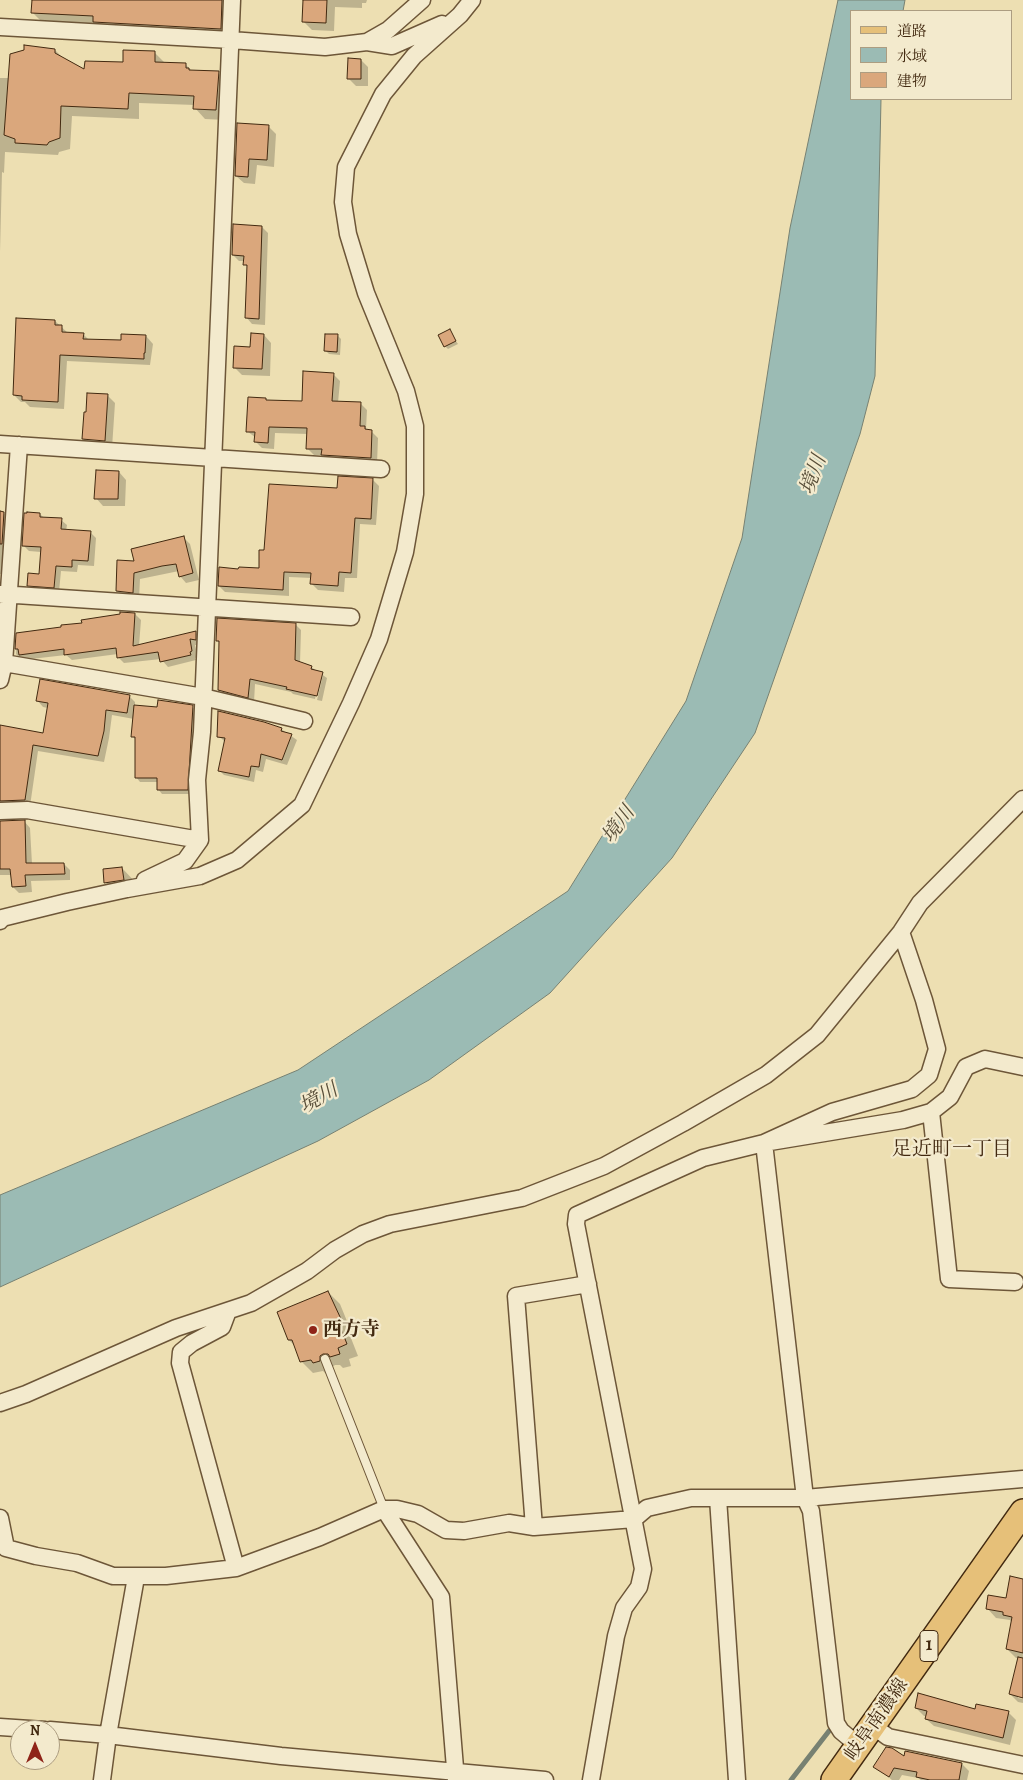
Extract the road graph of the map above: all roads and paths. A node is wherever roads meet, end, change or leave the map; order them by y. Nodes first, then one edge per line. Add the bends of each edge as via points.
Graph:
1 (232, 0) edge
2 (422, 0) edge
3 (472, 0) edge
4 (480, 0) edge
5 (460, 15) junction
6 (0, 26) edge
7 (231, 40) junction
8 (367, 42) junction
9 (0, 444) edge
10 (19, 445) junction
11 (212, 458) junction
12 (381, 469) dead end
13 (5, 594) edge
14 (207, 608) junction
15 (351, 617) dead end
16 (4, 663) junction
17 (0, 680) edge
18 (203, 697) junction
19 (304, 721) dead end
20 (1023, 799) edge
21 (0, 811) edge
22 (200, 840) junction
23 (127, 889) junction
24 (0, 921) edge
25 (901, 932) junction
26 (1023, 1067) edge
27 (931, 1112) junction
28 (764, 1143) junction
29 (1015, 1282) dead end
30 (588, 1284) junction
31 (228, 1311) junction
32 (324, 1359) dead end
33 (0, 1404) edge
34 (1023, 1479) edge
35 (718, 1498) junction
36 (805, 1498) junction
37 (384, 1509) junction
38 (1023, 1512) edge
39 (0, 1518) edge
40 (634, 1519) junction
41 (534, 1527) junction
42 (236, 1568) junction
43 (136, 1577) junction
44 (60, 1731) edge
45 (108, 1735) junction
46 (866, 1736) junction
47 (1023, 1765) edge
48 (456, 1776) edge
49 (102, 1780) edge
50 (544, 1780) edge
51 (591, 1780) edge
52 (737, 1780) edge
53 (834, 1780) edge

1 - 7 street
2 - 8 street via 388,30
3 - 5 street
4 - 5 street
5 - 8 street via 392,46
5 - 23 street via 414,56 383,94 346,167 343,202 348,234 366,293 406,391 415,426 415,494 405,552 379,639 302,805 237,860 200,876
6 - 7 street
7 - 8 street via 325,47
7 - 11 street
9 - 10 street
10 - 11 street
10 - 13 street
11 - 12 street
11 - 14 street
13 - 14 street
13 - 16 street
14 - 15 street
14 - 18 street
16 - 17 street
16 - 18 street
18 - 19 street
18 - 22 street via 197,780
20 - 25 street via 920,903
21 - 22 street via 27,810
22 - 23 street via 185,861
23 - 24 street
25 - 28 street via 937,1049 929,1075 912,1089 832,1112
25 - 31 street via 817,1035 766,1075 684,1124 604,1166 522,1198 390,1224 363,1234 278,1289
26 - 27 street via 985,1059 971,1064 966,1067 950,1098
27 - 28 street via 903,1120
27 - 29 street via 949,1278
28 - 30 street via 703,1158 577,1215
28 - 36 street
30 - 40 street
30 - 41 street via 516,1296
31 - 33 street via 176,1328
31 - 42 street via 222,1327 181,1352 180,1363
32 - 37 lane
34 - 36 street
35 - 36 street
35 - 40 street via 690,1498 647,1508
35 - 52 street
36 - 46 street via 811,1511 836,1722 841,1731
37 - 41 street via 398,1508 418,1514 446,1530 464,1531 509,1523
37 - 42 street
37 - 48 street via 441,1597
38 - 46 main road, 岐阜南濃線 / 1
39 - 43 street via 6,1548 113,1576
40 - 41 street
40 - 51 street via 643,1569 639,1587 624,1608 616,1636
42 - 43 street
43 - 45 street
44 - 45 street
45 - 48 street
45 - 49 street
46 - 47 street via 888,1737
46 - 53 main road, 岐阜南濃線 / 1
48 - 50 street

